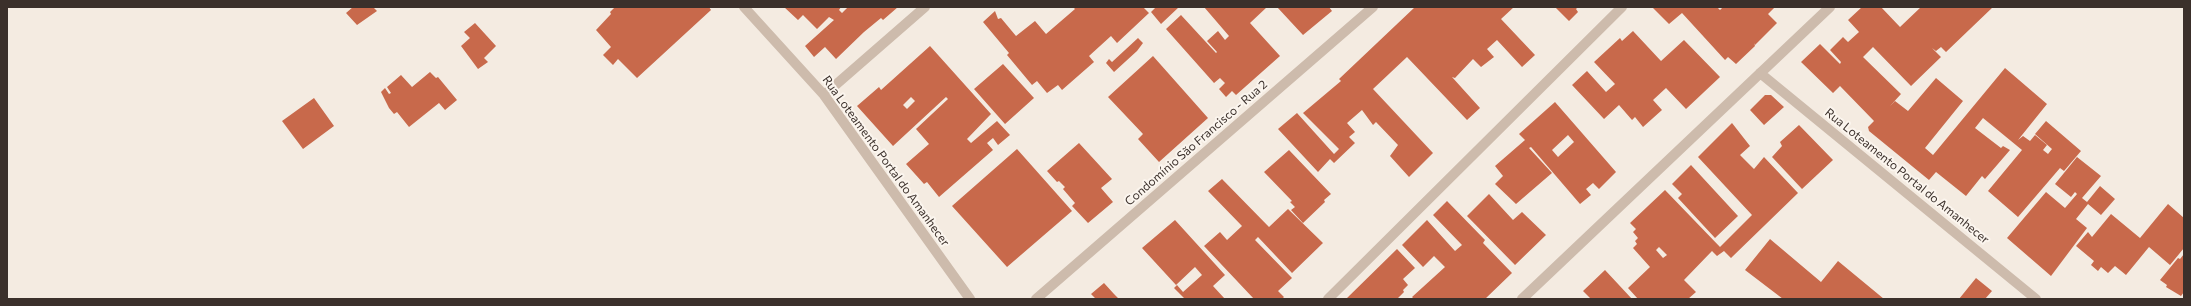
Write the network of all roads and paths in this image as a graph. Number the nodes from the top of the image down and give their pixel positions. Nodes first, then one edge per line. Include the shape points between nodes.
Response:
1 (744, 7) edge
2 (925, 7) edge
3 (1373, 7) edge
4 (1622, 7) edge
5 (1830, 7) edge
6 (1760, 73) junction
7 (824, 95) junction
8 (970, 299) edge
9 (1036, 299) edge
10 (1328, 299) edge
11 (1522, 299) edge
12 (2036, 299) edge

1 - 7 street, Rua Loteamento Portal do Amanhecer
2 - 7 street
3 - 9 street, Condomínio São Francisco - Rua 2
4 - 10 street
5 - 6 street
6 - 11 street
6 - 12 street, Rua Loteamento Portal do Amanhecer
7 - 8 street, Rua Loteamento Portal do Amanhecer

